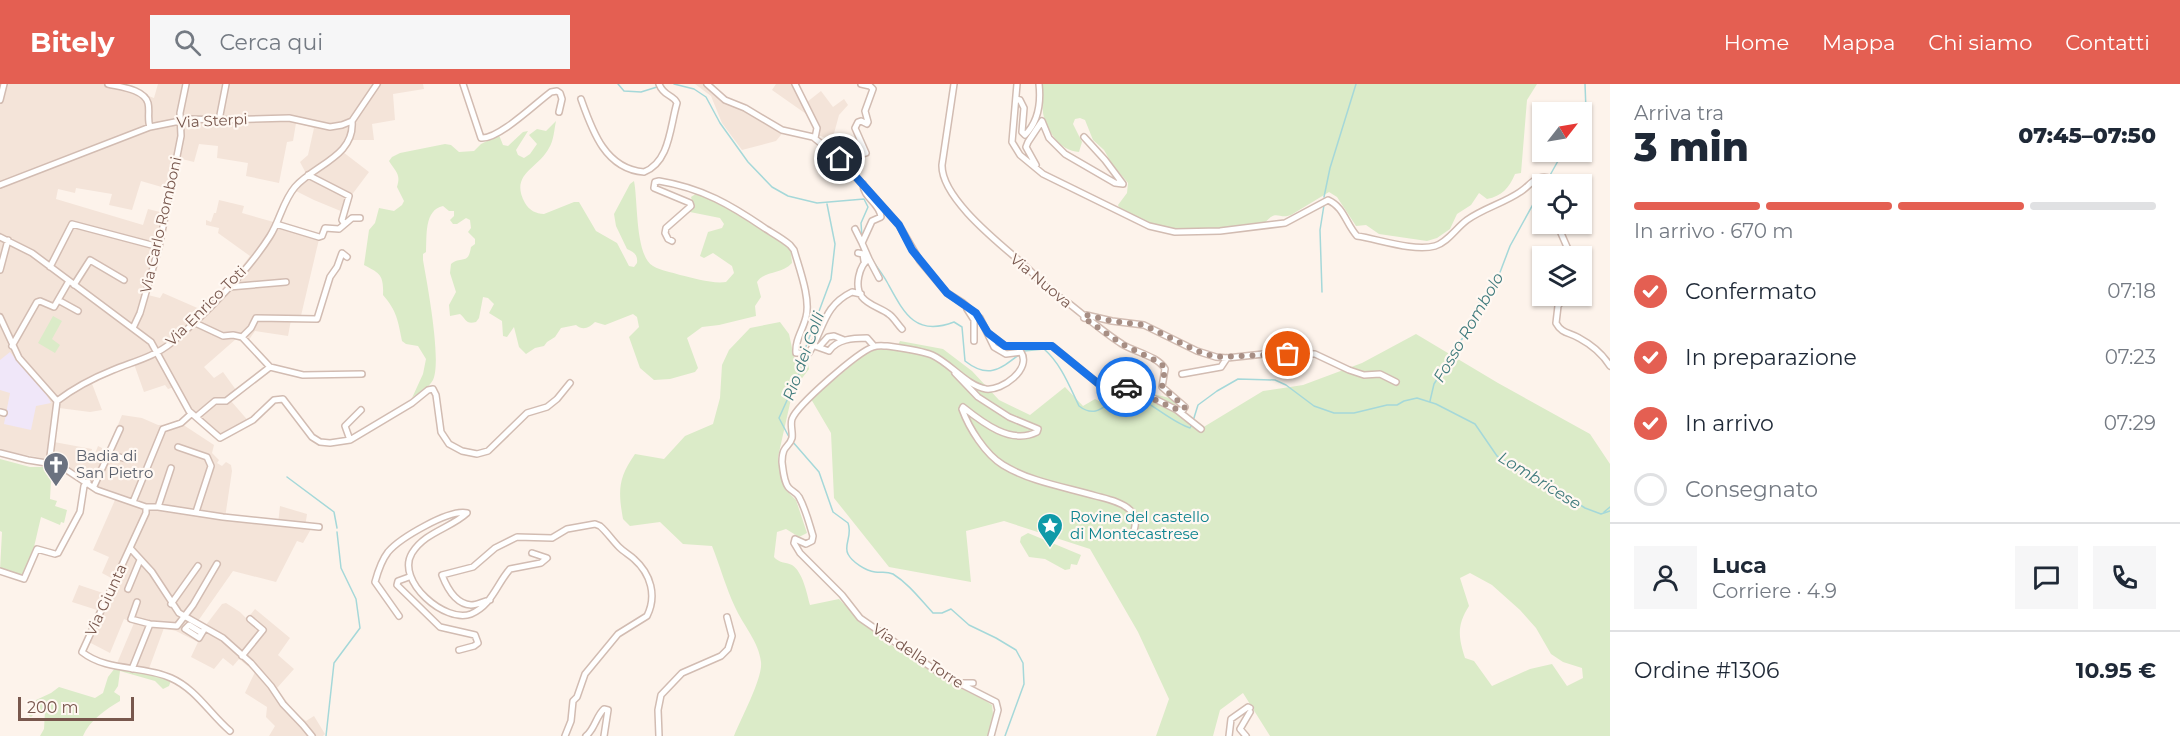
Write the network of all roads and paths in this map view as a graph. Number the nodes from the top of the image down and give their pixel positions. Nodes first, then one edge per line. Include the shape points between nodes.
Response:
1 (4, 84) edge
2 (108, 84) edge
3 (186, 84) edge
4 (226, 84) edge
5 (377, 84) edge
6 (463, 84) edge
7 (707, 84) edge
8 (795, 84) edge
9 (861, 84) edge
10 (954, 84) edge
11 (1017, 84) edge
12 (1039, 84) edge
13 (660, 85) edge
14 (581, 99) dead end
15 (1016, 99) junction
16 (0, 100) edge
17 (559, 112) dead end
18 (219, 120) junction
19 (180, 121) junction
20 (352, 121) junction
21 (150, 128) junction
22 (812, 137) junction
23 (1084, 137) dead end
24 (840, 159) junction
25 (1040, 172) junction
26 (308, 175) junction
27 (863, 184) junction
28 (1532, 184) edge
29 (0, 185) edge
30 (360, 218) dead end
31 (344, 223) junction
32 (276, 224) junction
33 (855, 230) dead end
34 (0, 237) edge
35 (8, 240) junction
36 (672, 242) dead end
37 (862, 243) junction
38 (159, 247) junction
39 (858, 253) dead end
40 (347, 257) dead end
41 (866, 261) junction
42 (50, 267) junction
43 (0, 270) edge
44 (879, 278) dead end
45 (69, 280) junction
46 (124, 280) dead end
47 (286, 282) dead end
48 (74, 285) junction
49 (229, 287) junction
50 (861, 294) junction
51 (58, 300) junction
52 (963, 303) junction
53 (1558, 306) edge
54 (78, 311) dead end
55 (0, 317) edge
56 (1084, 318) junction
57 (193, 322) junction
58 (133, 328) junction
59 (902, 329) dead end
60 (988, 333) junction
61 (242, 337) junction
62 (845, 340) junction
63 (974, 341) dead end
64 (12, 346) junction
65 (815, 346) junction
66 (874, 346) junction
67 (158, 352) junction
68 (1227, 357) junction
69 (1610, 366) edge
70 (270, 367) junction
71 (954, 371) junction
72 (362, 374) dead end
73 (1182, 374) dead end
74 (1396, 382) dead end
75 (570, 383) dead end
76 (57, 401) junction
77 (361, 410) dead end
78 (1178, 410) junction
79 (194, 416) junction
80 (120, 429) dead end
81 (1201, 429) dead end
82 (350, 440) junction
83 (178, 447) dead end
84 (0, 453) edge
85 (108, 454) junction
86 (127, 459) dead end
87 (49, 464) junction
88 (171, 468) dead end
89 (88, 482) junction
90 (94, 486) junction
91 (133, 502) junction
92 (146, 507) junction
93 (158, 507) junction
94 (196, 512) junction
95 (319, 527) dead end
96 (1134, 531) dead end
97 (130, 548) junction
98 (532, 553) dead end
99 (140, 560) junction
100 (217, 564) dead end
101 (198, 566) dead end
102 (0, 571) edge
103 (410, 577) junction
104 (128, 589) dead end
105 (490, 600) junction
106 (137, 602) dead end
107 (171, 604) junction
108 (399, 616) dead end
109 (185, 617) junction
110 (727, 617) dead end
111 (250, 619) dead end
112 (150, 624) junction
113 (459, 650) dead end
114 (242, 656) junction
115 (132, 669) junction
116 (960, 683) junction
117 (973, 683) dead end
118 (230, 731) dead end
119 (312, 736) edge
120 (565, 736) edge
121 (586, 736) edge
122 (604, 736) edge
123 (659, 736) edge
124 (991, 736) edge
125 (1229, 736) edge
126 (1246, 736) edge

1 - 16 street
2 - 21 street via 146,98
3 - 19 street, Via Carlo Romboni
4 - 18 street
5 - 20 street
6 - 17 street via 481,138 499,131 551,92 560,93
7 - 22 street via 725,100 782,130
8 - 22 street via 807,108
9 - 24 street via 873,89 865,111 867,124 860,121 855,128 866,153 838,139 835,147
10 - 56 street, Via Nuova via 942,165 945,181 993,239
11 - 15 street
12 - 15 street via 1040,107 1025,135 1024,108
13 - 14 street via 677,103 666,148 644,172 625,168 599,143
15 - 25 street via 1012,142 1020,155
18 - 19 street, Via Sterpi
18 - 20 street, Via Sterpi via 289,118 330,127
19 - 21 street, Via Sterpi
19 - 38 street, Via Carlo Romboni via 181,136
20 - 26 street, Via Enrico Toti via 347,144
21 - 29 street, Via Sterpi
22 - 24 street
23 - 25 street via 1123,184 1065,153 1049,138 1042,121 1026,147
24 - 27 street
25 - 28 street via 1137,221 1174,232 1285,223 1328,200 1344,213 1357,236 1424,248 1445,241 1465,221
26 - 31 street via 349,196
26 - 32 street, Via Enrico Toti via 288,197
27 - 37 street via 881,217 872,220
27 - 52 street via 899,225 912,250 947,293
30 - 31 street
31 - 32 street via 339,230 325,228 320,237
32 - 49 street, Via Enrico Toti via 271,236
33 - 37 street
34 - 35 street
35 - 42 street
35 - 43 street
36 - 65 street via 666,228 691,206 654,188 654,182 716,197 790,245 807,301 796,353 808,353
37 - 41 street
38 - 42 street via 72,224
38 - 58 street, Via Carlo Romboni
39 - 41 street
40 - 61 street via 342,253 316,319 256,318
41 - 44 street
41 - 50 street via 860,270
42 - 45 street
45 - 48 street
45 - 51 street
46 - 48 street via 90,260
47 - 49 street
48 - 58 street
49 - 57 street, Via Enrico Toti
50 - 59 street
50 - 65 street via 852,292 834,304
51 - 54 street
51 - 64 street via 54,307 37,302
52 - 60 street via 980,318
52 - 63 street via 974,320
53 - 69 street via 1556,323 1560,331 1601,352
55 - 64 street
56 - 68 street via 1086,315 1144,325 1197,351
56 - 78 street, Via Nuova via 1122,344 1161,363 1165,369 1162,387 1185,407
57 - 61 street via 222,336
57 - 67 street, Via Enrico Toti
58 - 67 street
60 - 71 street via 997,350 1022,355 1020,371 998,387 987,389
60 - 78 street via 1005,346 1052,346 1100,385 1130,387
61 - 70 street
62 - 65 street via 828,337
62 - 65 street via 829,351
62 - 66 street via 867,338
64 - 76 street
66 - 71 street via 932,355
66 - 116 street, Via della Torre via 806,400 792,420 792,437 783,449 785,481 800,498 813,536 806,544 795,539 794,543 860,618
67 - 76 street, Via Enrico Toti via 91,379
67 - 79 street
68 - 73 street via 1221,367
68 - 74 street via 1315,354 1349,370 1364,375 1380,374
70 - 72 street via 303,375
70 - 79 street via 226,401 215,401
71 - 96 street via 970,391 987,403 1038,429 1030,436 1011,435 963,407 971,427 992,456 1019,473 1132,510 1136,518
75 - 82 street via 548,407 527,413 488,450 477,454 449,444 441,432 433,389
76 - 87 street
77 - 82 street via 345,426
78 - 81 street
79 - 82 street via 222,438 253,420 274,400 283,399 320,442
79 - 91 street via 163,429
80 - 85 street
83 - 94 street via 210,461
84 - 87 street
85 - 86 street
85 - 90 street
87 - 89 street via 64,467
88 - 93 street
89 - 90 street
89 - 102 street via 80,512 58,553 37,549 24,579
90 - 91 street
91 - 92 street
92 - 93 street
92 - 97 street, Via Giunta
93 - 94 street
94 - 95 street
97 - 99 street
97 - 115 street, Via Giunta via 82,652 100,663
98 - 105 street via 547,558 541,563 510,569
99 - 104 street
99 - 107 street
100 - 109 street
101 - 107 street
103 - 105 street via 431,602 456,615 470,615
103 - 108 street via 408,565 418,545 467,513 453,514 426,526 394,546 384,559 375,582
103 - 113 street via 397,585 440,627 478,639 474,646
105 - 120 street via 471,605 462,602 450,591 442,575 473,567 495,548 517,537 552,537 567,529 595,524 636,560 648,578 652,597 647,616 618,634 585,674 573,701
106 - 112 street via 131,619
107 - 109 street
109 - 112 street via 177,626
109 - 114 street via 223,638
110 - 123 street via 732,636 728,649 682,673 661,695
111 - 114 street via 263,630
112 - 115 street
114 - 119 street
115 - 118 street via 169,677 188,687
116 - 117 street
116 - 124 street, Via della Torre via 996,703 998,710
121 - 122 street via 604,709 608,710
125 - 126 street via 1231,719 1248,707 1240,729

